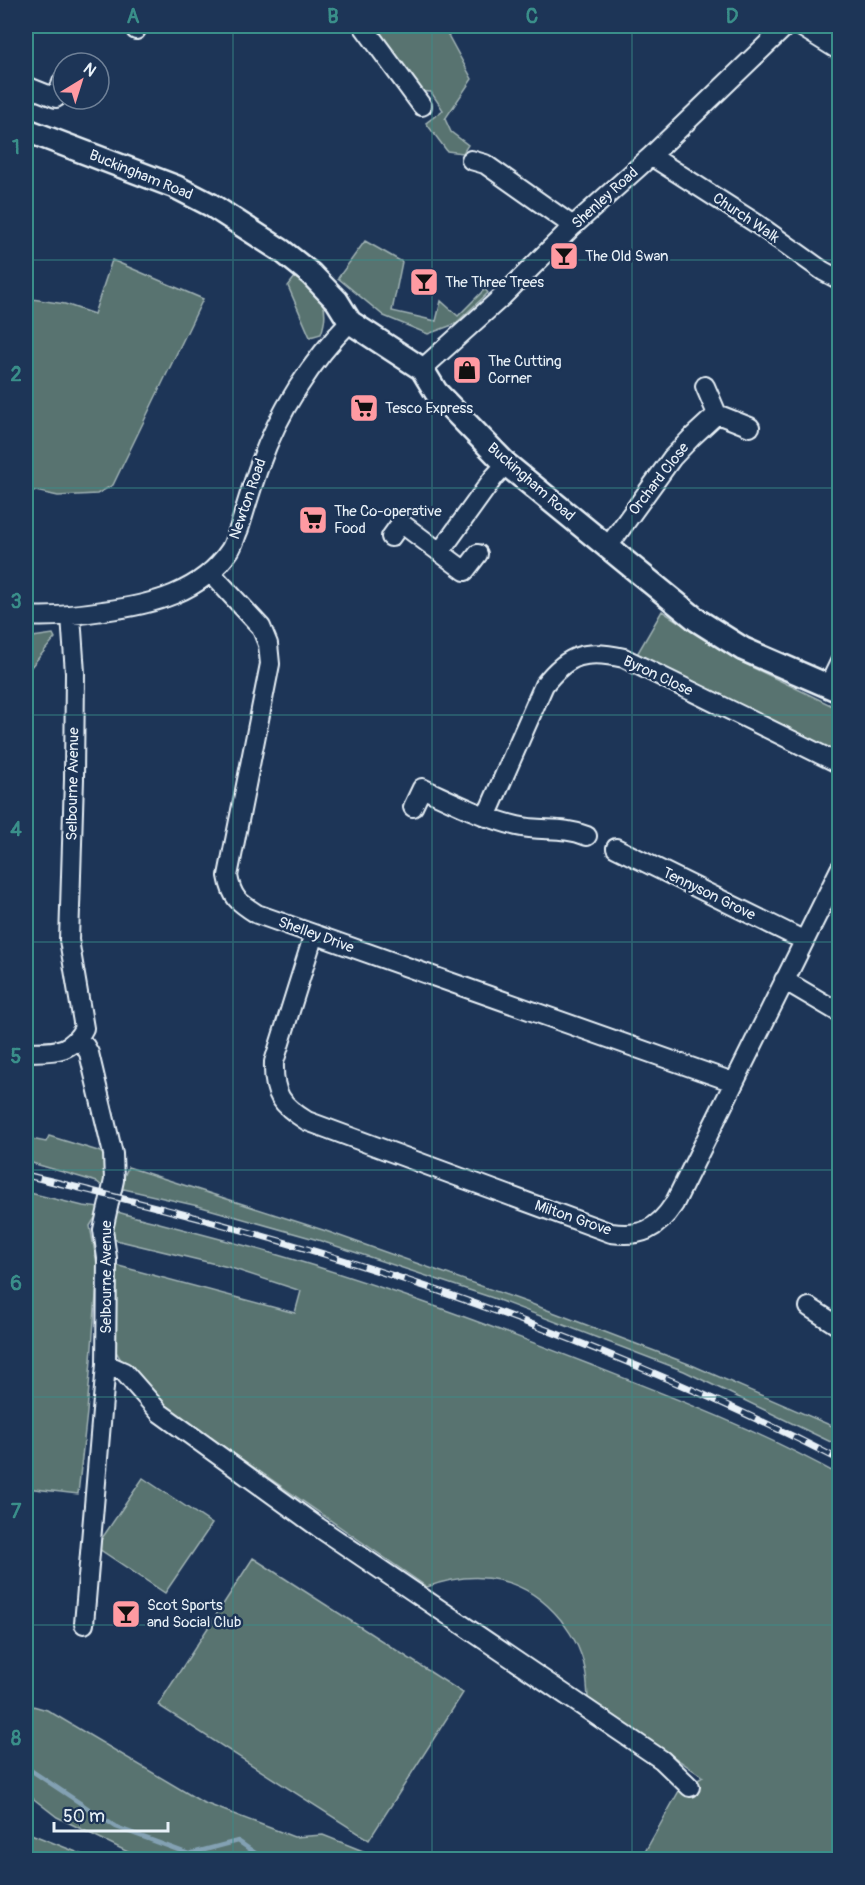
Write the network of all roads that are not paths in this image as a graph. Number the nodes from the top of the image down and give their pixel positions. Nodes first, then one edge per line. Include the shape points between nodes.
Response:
1 (363, 26) edge
2 (786, 26) edge
3 (800, 26) edge
4 (840, 51) edge
5 (26, 86) edge
6 (51, 96) edge
7 (422, 106) dead end
8 (26, 130) edge
9 (651, 156) junction
10 (471, 160) dead end
11 (573, 226) junction
12 (840, 280) edge
13 (350, 322) junction
14 (423, 369) junction
15 (705, 386) dead end
16 (717, 414) junction
17 (750, 427) dead end
18 (506, 464) junction
19 (391, 537) dead end
20 (607, 548) junction
21 (440, 552) junction
22 (478, 554) dead end
23 (210, 572) junction
24 (26, 616) edge
25 (71, 616) junction
26 (840, 662) edge
27 (834, 689) edge
28 (840, 764) edge
29 (413, 807) dead end
30 (486, 817) junction
31 (587, 836) dead end
32 (616, 848) dead end
33 (840, 869) edge
34 (314, 934) junction
35 (803, 940) junction
36 (784, 980) junction
37 (840, 1013) edge
38 (78, 1040) junction
39 (26, 1052) edge
40 (733, 1082) junction
41 (809, 1307) dead end
42 (840, 1327) edge
43 (106, 1364) junction
44 (84, 1624) dead end
45 (690, 1787) dead end

1 - 7 street
2 - 9 street, Shenley Road
3 - 4 street
5 - 6 street
8 - 13 main road, Buckingham Road via 176,187 211,205 311,274 337,300
9 - 11 street, Shenley Road
9 - 12 street, Church Walk
10 - 11 street via 485,164
11 - 14 street, Shenley Road
13 - 14 main road, Buckingham Road
13 - 23 street, Newton Road via 330,342 272,433 231,549
14 - 18 main road, Buckingham Road via 436,392
15 - 16 street
16 - 17 street
16 - 20 street, Orchard Close via 672,458
18 - 20 main road, Buckingham Road
18 - 21 street
19 - 21 street via 401,524
20 - 27 main road, Buckingham Road via 697,621 743,649
21 - 22 street via 465,571
23 - 25 street, Newton Road via 167,598 141,606
23 - 34 street, Shelley Drive via 261,627 270,664 228,876 231,892 256,914
24 - 25 street, Newton Road
25 - 38 street, Selbourne Avenue via 75,697 69,940 84,1029
26 - 27 street
28 - 30 street, Byron Close via 624,658 587,654 570,659 544,685
29 - 30 street via 422,788
30 - 31 street via 520,827 573,831
32 - 35 street, Tennyson Grove
33 - 35 street, Milton Grove
34 - 40 street, Shelley Drive
34 - 40 street, Milton Grove via 274,1062 273,1079 279,1098 291,1111 308,1121 611,1233 629,1235 650,1229 664,1219
35 - 36 street, Milton Grove
36 - 37 street
36 - 40 street, Milton Grove
38 - 39 street via 66,1048
38 - 43 street, Selbourne Avenue via 89,1053 113,1154 114,1180 104,1230
41 - 42 street
43 - 44 street, Selbourne Avenue
43 - 45 street via 123,1372 169,1420 318,1527 662,1760

